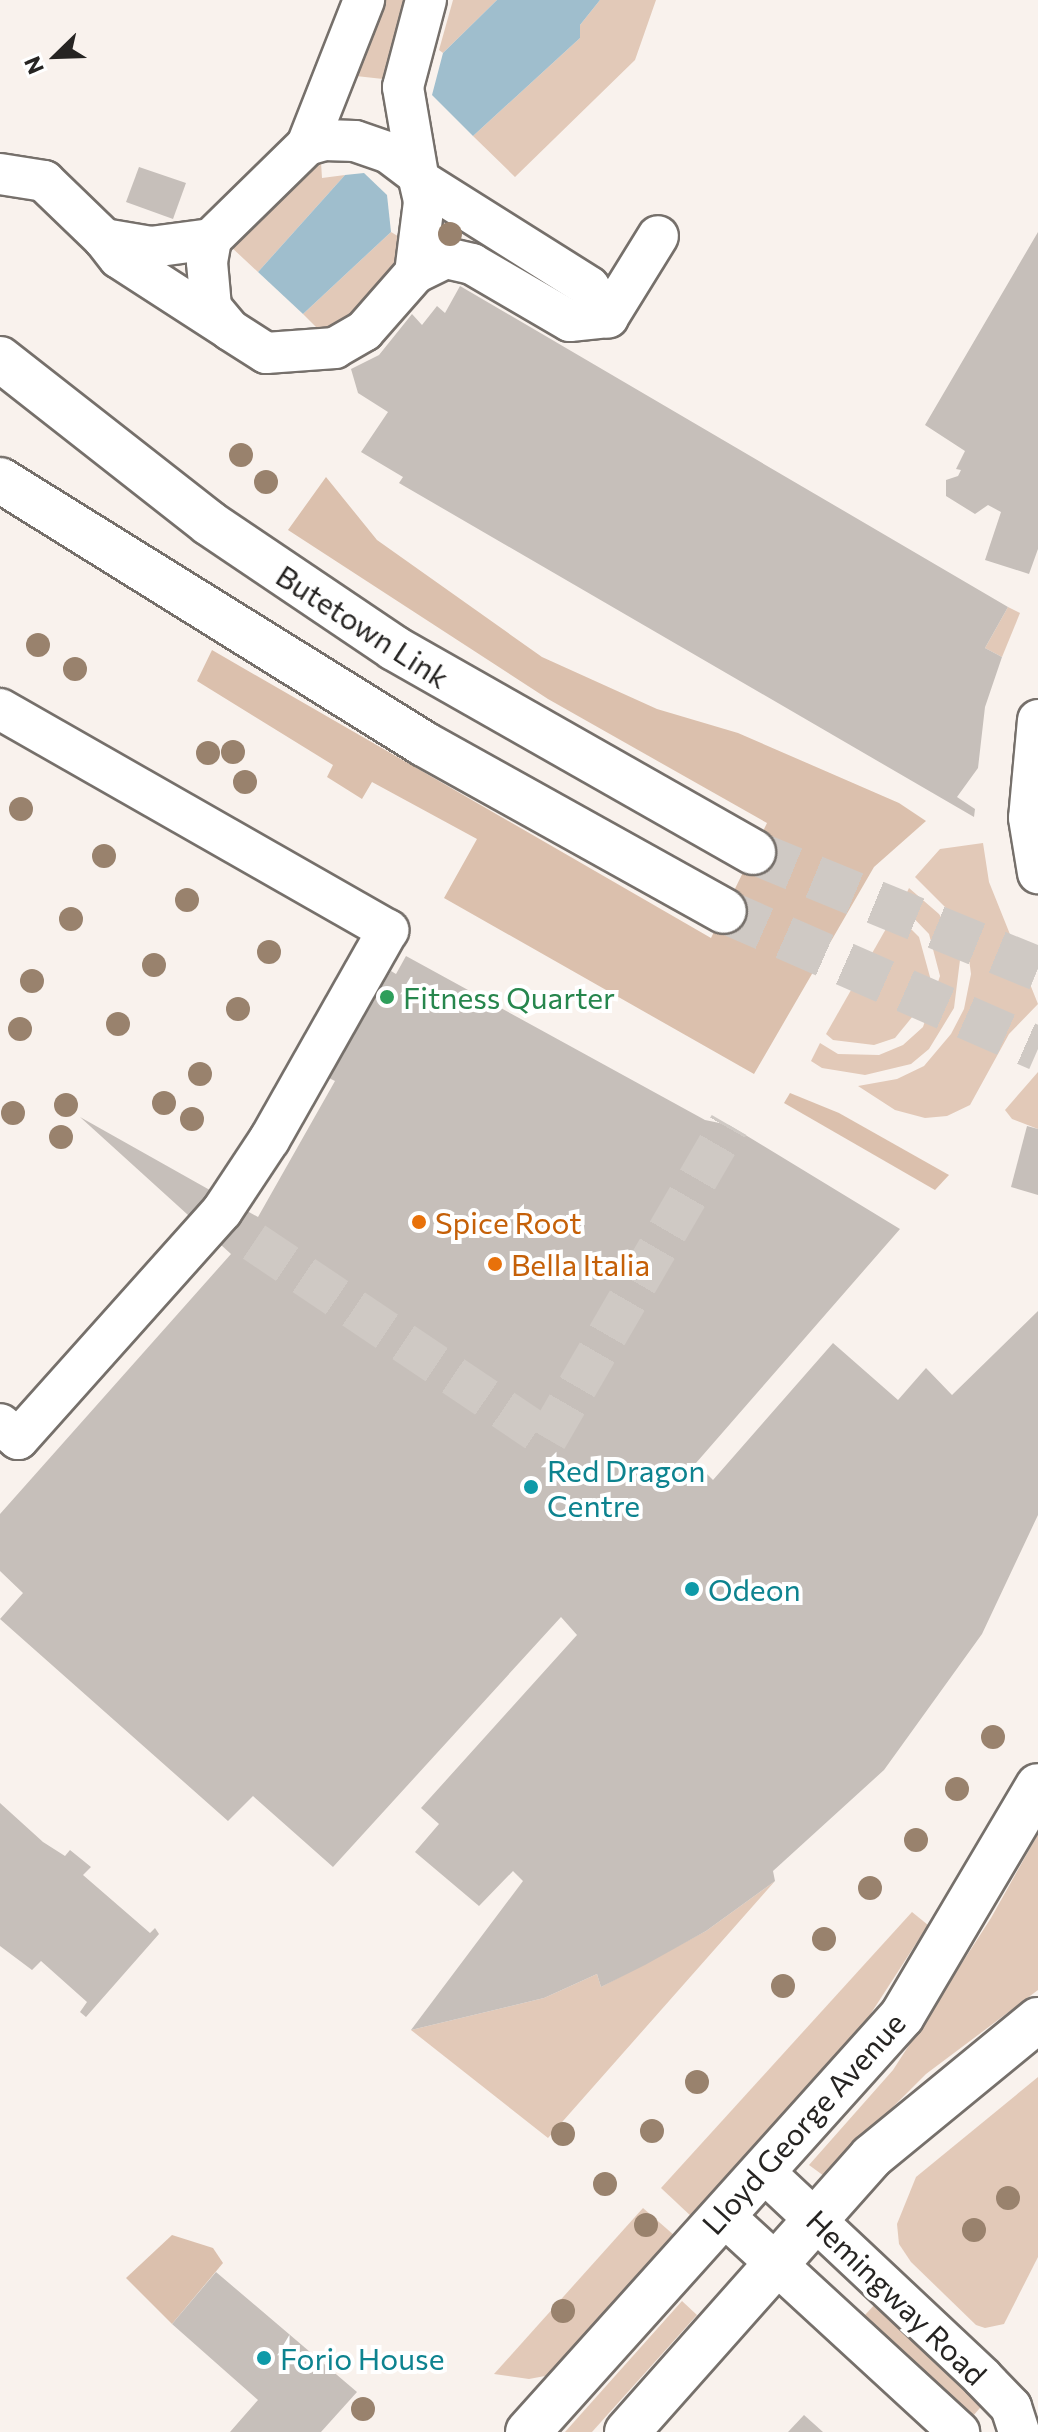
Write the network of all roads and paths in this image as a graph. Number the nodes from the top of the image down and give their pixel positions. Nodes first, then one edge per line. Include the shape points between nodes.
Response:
1 (364, 0) edge
2 (426, 0) edge
3 (307, 145) junction
4 (0, 174) edge
5 (419, 178) junction
6 (658, 236) dead end
7 (104, 239) junction
8 (211, 239) junction
9 (415, 273) junction
10 (608, 317) junction
11 (230, 330) junction
12 (0, 359) edge
13 (0, 480) edge
14 (0, 709) edge
15 (1038, 720) edge
16 (753, 852) tunnel mouth
17 (1038, 873) edge
18 (724, 911) tunnel mouth
19 (0, 1424) edge
20 (1038, 1786) edge
21 (1038, 2020) edge
22 (763, 2171) junction
23 (723, 2215) junction
24 (817, 2220) junction
25 (777, 2266) junction
26 (953, 2429) edge
27 (528, 2432) edge
28 (627, 2432) edge
29 (1019, 2432) edge

1 - 3 street
2 - 5 street via 403,87
3 - 5 street via 355,141 389,153
3 - 8 street
4 - 7 street via 44,181
5 - 9 street via 424,202
5 - 10 street via 589,287
6 - 10 street
7 - 8 street via 151,247
7 - 11 street via 119,258
8 - 11 street via 211,307
9 - 10 street via 446,258 472,264 570,321
9 - 11 street via 364,331 335,348 266,353
12 - 16 main road, Butetown Link via 209,523 394,648
13 - 18 main road via 437,751
14 - 19 street via 388,930 238,1190 18,1439
15 - 17 street via 1029,818
20 - 22 main road, Lloyd George Avenue via 902,2016
21 - 24 main road via 905,2125
22 - 23 main road, Lloyd George Avenue
22 - 24 street, Hemingway Road
23 - 25 street, Hemingway Road
23 - 27 main road, Lloyd George Avenue
24 - 25 main road
24 - 29 street, Hemingway Road via 1001,2397
25 - 26 street, Hemingway Road
25 - 28 main road

